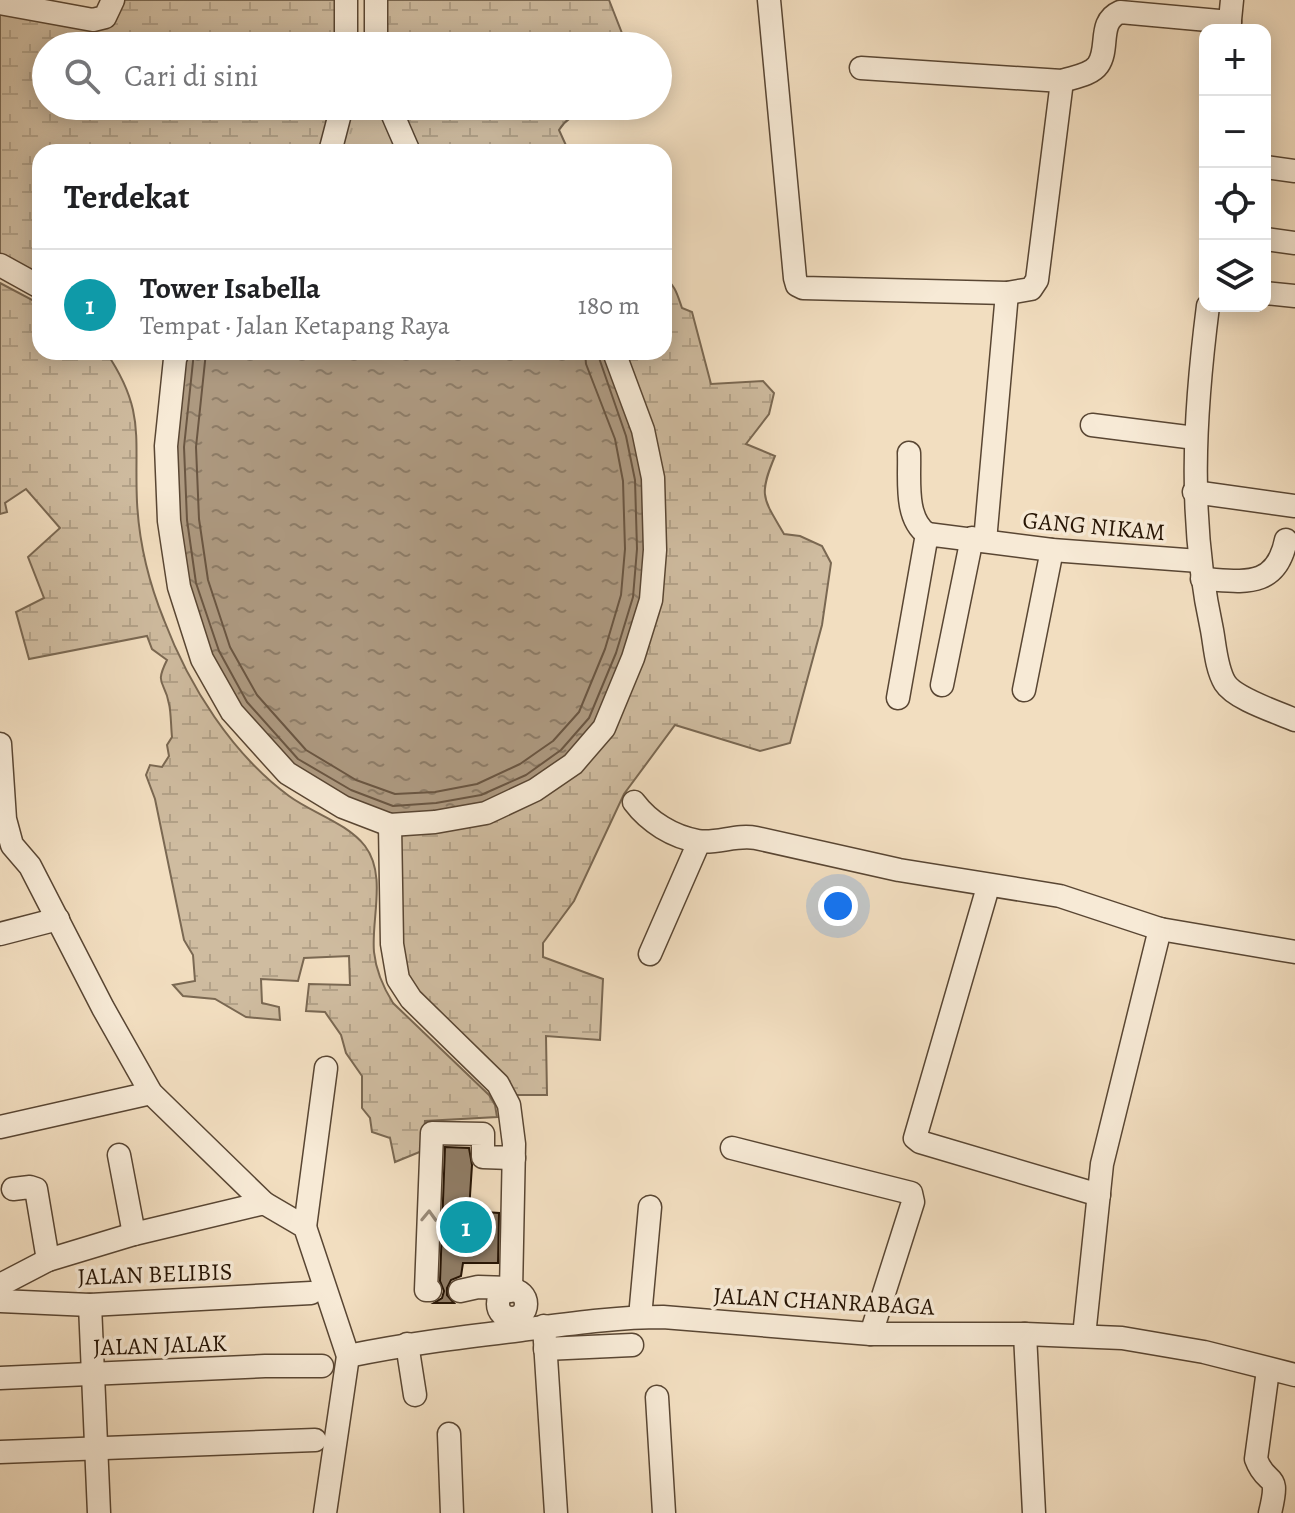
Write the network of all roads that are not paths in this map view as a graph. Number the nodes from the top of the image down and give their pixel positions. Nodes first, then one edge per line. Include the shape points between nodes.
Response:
1 (346, 0) edge
2 (376, 0) edge
3 (769, 0) edge
4 (0, 3) edge
5 (109, 8) edge
6 (1230, 17) edge
7 (346, 32) edge
8 (376, 32) edge
9 (861, 68) dead end
10 (1062, 81) junction
11 (338, 120) edge
12 (395, 120) edge
13 (332, 144) edge
14 (406, 144) edge
15 (1271, 168) edge
16 (1295, 171) edge
17 (1271, 240) edge
18 (1295, 243) edge
19 (0, 265) edge
20 (32, 283) edge
21 (1007, 293) junction
22 (1271, 294) edge
23 (1295, 296) edge
24 (1207, 312) edge
25 (171, 360) edge
26 (617, 360) edge
27 (1092, 425) dead end
28 (1195, 438) junction
29 (909, 453) dead end
30 (1194, 492) junction
31 (1295, 506) edge
32 (927, 534) junction
33 (978, 539) junction
34 (1286, 540) dead end
35 (1052, 550) junction
36 (1200, 570) junction
37 (942, 685) dead end
38 (1024, 690) dead end
39 (898, 698) dead end
40 (1295, 720) edge
41 (0, 744) edge
42 (634, 802) dead end
43 (390, 825) junction
44 (699, 842) junction
45 (6, 847) edge
46 (988, 887) junction
47 (58, 919) junction
48 (1160, 929) junction
49 (0, 934) edge
50 (1295, 952) edge
51 (650, 954) dead end
52 (326, 1068) dead end
53 (151, 1093) junction
54 (0, 1127) edge
55 (732, 1148) dead end
56 (119, 1155) dead end
57 (514, 1158) junction
58 (13, 1189) dead end
59 (1099, 1195) junction
60 (264, 1203) junction
61 (650, 1207) dead end
62 (305, 1227) junction
63 (134, 1234) junction
64 (48, 1260) junction
65 (0, 1285) edge
66 (430, 1290) dead end
67 (460, 1291) dead end
68 (311, 1293) dead end
69 (507, 1296) junction
70 (0, 1301) edge
71 (90, 1305) junction
72 (640, 1317) junction
73 (871, 1334) junction
74 (1025, 1334) junction
75 (1084, 1336) junction
76 (463, 1337) junction
77 (544, 1338) junction
78 (407, 1344) junction
79 (632, 1345) dead end
80 (348, 1356) junction
81 (322, 1366) dead end
82 (1268, 1370) junction
83 (94, 1373) junction
84 (1295, 1375) edge
85 (0, 1378) edge
86 (415, 1395) dead end
87 (657, 1397) dead end
88 (449, 1434) dead end
89 (315, 1440) dead end
90 (98, 1448) junction
91 (0, 1452) edge
92 (99, 1513) edge
93 (325, 1513) edge
94 (452, 1513) edge
95 (556, 1513) edge
96 (664, 1513) edge
97 (1034, 1513) edge
98 (1270, 1513) edge

1 - 7 street
2 - 8 street
3 - 21 street via 797,285
4 - 5 street via 93,20
6 - 10 street via 1120,12 1107,22 1100,63
9 - 10 street
10 - 21 street via 1037,280 1027,291
11 - 13 street
12 - 14 street
15 - 16 street
17 - 18 street
19 - 20 street
21 - 33 street
22 - 23 street
24 - 28 street
25 - 43 street via 169,521 179,587 202,659 232,712 287,773 343,807
26 - 43 street via 643,430 653,478 655,550 651,600 604,728 573,764 535,790 486,813
27 - 28 street
28 - 30 street
29 - 32 street via 912,512
30 - 31 street
30 - 36 street
32 - 33 street, GANG NIKAM
32 - 39 street
33 - 35 street, GANG NIKAM
33 - 37 street
34 - 36 street, GANG NIKAM via 1279,564 1260,579
35 - 36 street, GANG NIKAM
35 - 38 street
36 - 40 street via 1225,684
41 - 45 street
42 - 44 street via 650,821
43 - 57 street via 392,944 398,979 418,1007 498,1084 512,1124
44 - 46 street via 749,837
44 - 51 street
45 - 47 street via 30,866
46 - 48 street via 1060,896
46 - 59 street via 915,1138
47 - 49 street
47 - 53 street
48 - 50 street
48 - 59 street via 1102,1164
52 - 62 street
53 - 54 street
53 - 60 street
55 - 73 street via 911,1193 913,1202
56 - 63 street
66 -> 57 street via 432,1133 483,1134 483,1157
57 - 69 street
58 - 64 street via 36,1189
59 - 75 street
60 - 62 street
60 - 63 street
61 - 72 street
62 - 80 street
63 - 64 street
64 - 65 street
67 - 69 street via 478,1287
68 - 71 street, JALAN BELIBIS
69 - 76 street via 482,1326
69 - 77 street via 523,1296
70 - 71 street, JALAN BELIBIS
71 - 83 street
72 - 73 street, JALAN CHANRABAGA
72 - 77 street, JALAN CHANRABAGA
73 - 74 street, JALAN CHANRABAGA
74 - 75 street, JALAN CHANRABAGA
74 - 97 street
75 - 82 street, JALAN CHANRABAGA via 1204,1352
76 - 77 street, JALAN CHANRABAGA
76 - 78 street, JALAN CHANRABAGA
77 - 79 street
77 - 95 street
78 - 80 street, JALAN CHANRABAGA
78 - 86 street
80 - 93 street
81 - 83 street, JALAN JALAK
82 - 84 street, JALAN CHANRABAGA
82 - 98 street via 1256,1459 1274,1483
83 - 85 street, JALAN JALAK
83 - 90 street
87 - 96 street
88 - 94 street
89 - 90 street
90 - 91 street
90 - 92 street

